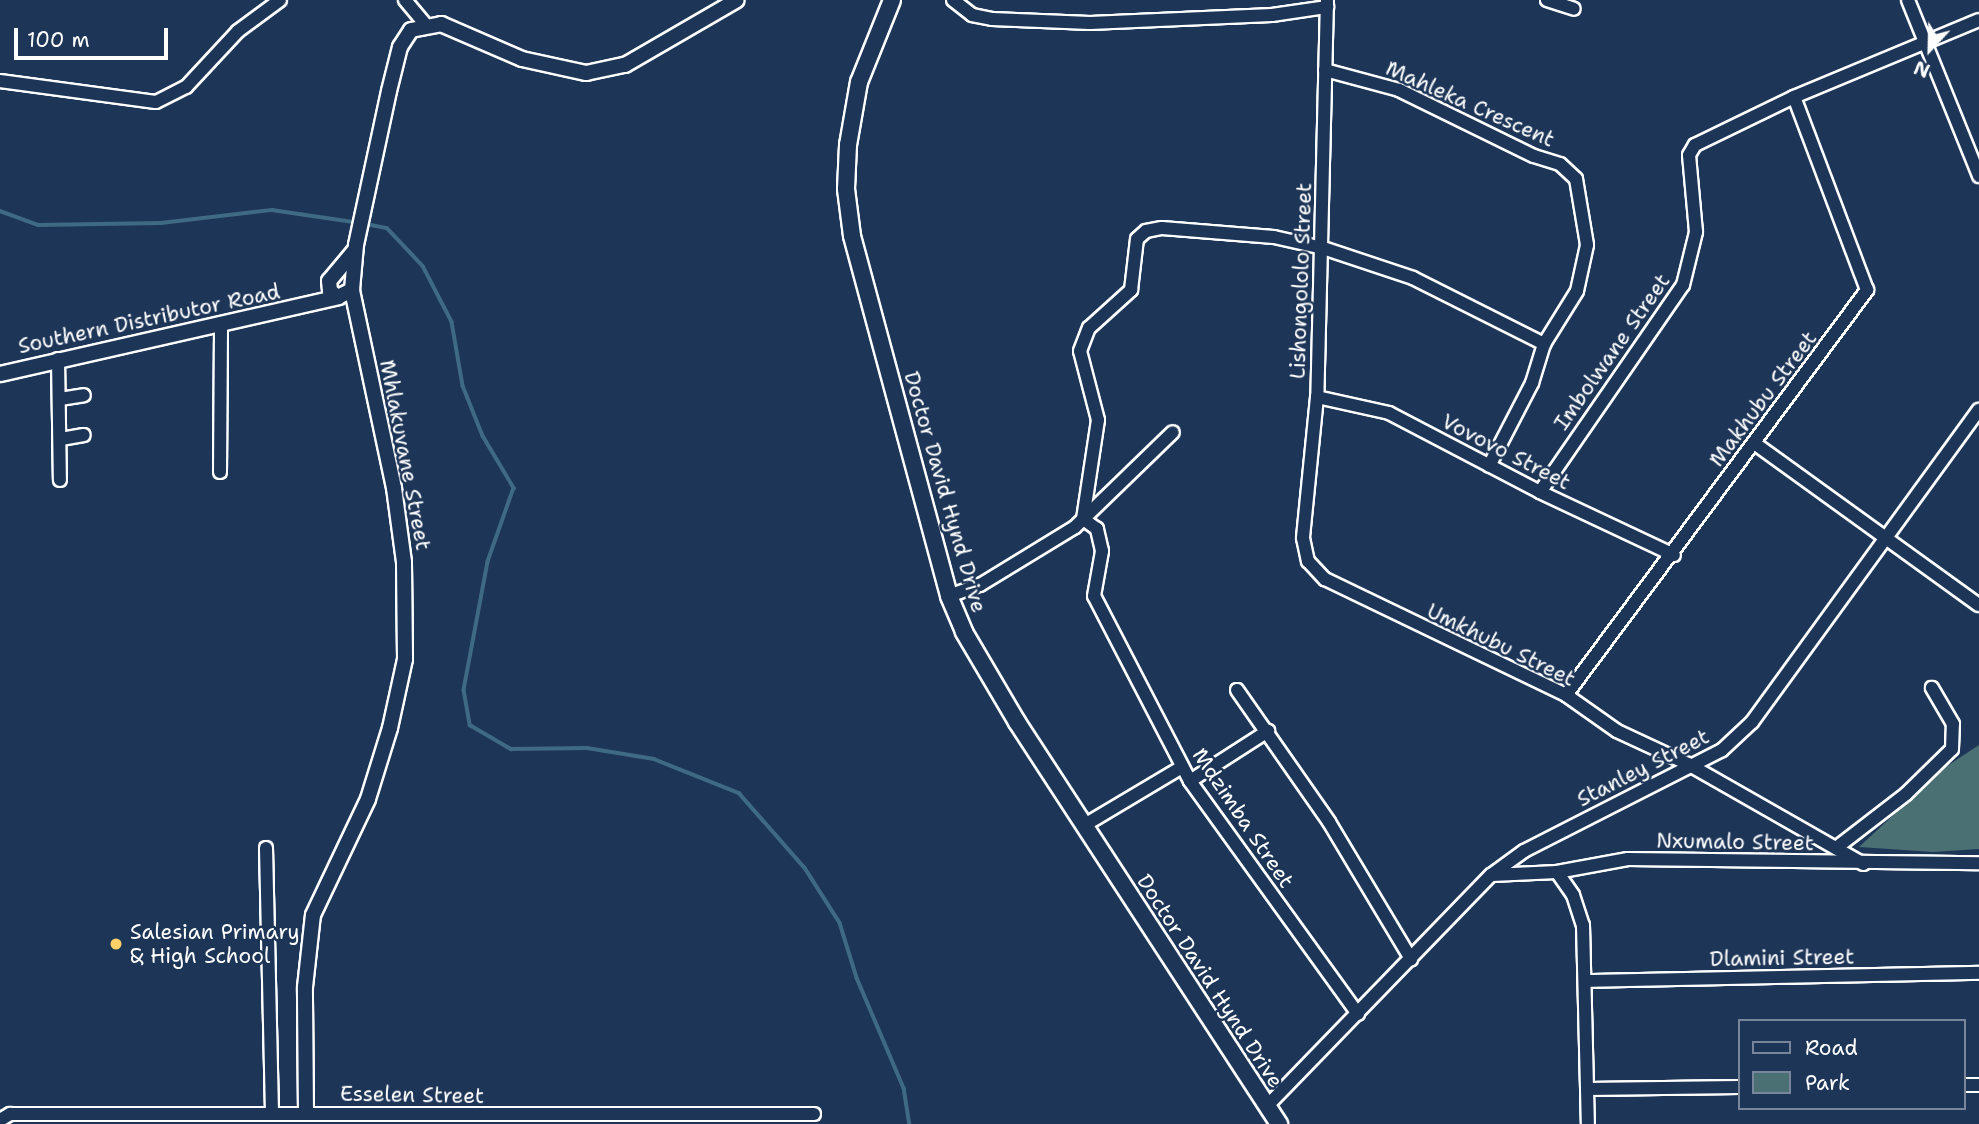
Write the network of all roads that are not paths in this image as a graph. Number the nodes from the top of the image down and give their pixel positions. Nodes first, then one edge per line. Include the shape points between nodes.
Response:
1 (280, 0) edge
2 (405, 0) edge
3 (737, 0) edge
4 (891, 0) edge
5 (953, 0) edge
6 (1548, 0) edge
7 (1908, 0) edge
8 (1327, 3) edge
9 (1574, 9) dead end
10 (1979, 20) edge
11 (425, 24) junction
12 (1926, 44) junction
13 (1325, 70) junction
14 (0, 81) edge
15 (1794, 97) junction
16 (1979, 176) edge
17 (355, 247) junction
18 (1323, 248) junction
19 (332, 279) junction
20 (346, 291) junction
21 (308, 306) junction
22 (221, 323) junction
23 (1544, 344) junction
24 (58, 359) junction
25 (0, 374) edge
26 (84, 395) dead end
27 (1317, 397) junction
28 (60, 399) junction
29 (1979, 410) edge
30 (1173, 432) dead end
31 (84, 435) dead end
32 (61, 442) junction
33 (47, 443) dead end
34 (1754, 443) junction
35 (1489, 466) junction
36 (220, 472) dead end
37 (60, 480) dead end
38 (1539, 492) junction
39 (1083, 519) junction
40 (1886, 536) junction
41 (1674, 555) junction
42 (1308, 561) joint
43 (949, 596) junction
44 (1979, 605) edge
45 (1932, 688) dead end
46 (1237, 690) dead end
47 (1566, 695) junction
48 (1268, 731) junction
49 (1688, 764) junction
50 (1182, 766) junction
51 (1190, 781) junction
52 (1083, 826) junction
53 (266, 848) dead end
54 (1836, 848) junction
55 (1979, 863) edge
56 (1863, 864) junction
57 (1557, 872) junction
58 (1492, 875) junction
59 (1411, 959) junction
60 (1979, 973) edge
61 (1586, 981) junction
62 (1357, 1014) junction
63 (1738, 1087) edge
64 (1587, 1089) junction
65 (1267, 1106) junction
66 (272, 1113) junction
67 (814, 1114) dead end
68 (5, 1117) edge
69 (306, 1119) edge
70 (632, 1120) edge
71 (1279, 1124) edge
72 (1588, 1124) edge

1 - 14 street via 238,31 186,87 156,102
2 - 11 street
3 - 11 street via 625,65 586,73 522,59 466,32
4 - 43 main road, Doctor David Hynd Drive via 859,82 846,189 852,236
5 - 8 street via 972,15 992,19 1090,23 1272,15
6 - 9 street
7 - 12 street
8 - 13 street, Lishongololo Street
10 - 12 street, Imbolwane Street
11 - 17 street, Southern Distributor Road via 411,30 400,47
12 - 15 street, Imbolwane Street
12 - 16 street
13 - 18 street, Lishongololo Street
13 - 23 street, Mahleka Crescent via 1399,90 1534,156 1560,164 1576,179 1587,245 1577,291
15 - 34 street, Makhubu Street via 1867,290
15 - 38 street, Imbolwane Street via 1695,145 1689,155 1696,232 1683,285
17 - 19 street, Southern Distributor Road
17 - 20 street, Southern Distributor Road
18 - 23 street via 1413,278
18 - 27 street, Lishongololo Street
18 - 39 street via 1274,237 1185,228 1146,231 1137,239 1131,290 1088,328 1080,351 1098,420
19 - 20 street
19 - 20 street, Mhlakuvane Street
19 - 21 street, Southern Distributor Road
20 - 21 street, Southern Distributor Road
20 - 69 street, Mhlakuvane Street via 358,323 394,488 404,562 405,659 368,799 313,915 305,988
21 - 22 street, Southern Distributor Road
22 - 24 street, Southern Distributor Road
22 - 36 street
23 - 35 street, Mahleka Crescent via 1532,383
24 - 25 street, Southern Distributor Road
24 - 28 street
26 - 28 street
27 - 35 street, Vovovo Street via 1389,413
27 - 42 street, Lishongololo Street via 1303,538
28 - 32 street
29 - 40 street, Stanley Street
30 - 39 street
31 - 32 street
32 - 33 street
32 - 37 street
34 - 40 street
34 - 41 street, Makhubu Street
35 - 38 street, Vovovo Street
38 - 41 street, Vovovo Street
39 - 43 street via 980,585
39 - 50 street, Mdzimba Street via 1097,530 1102,551 1094,596
40 - 44 street
40 - 49 street, Stanley Street via 1752,722 1722,750
41 - 47 street, Makhubu Street
42 - 47 street, Umkhubu Street via 1325,579
43 - 52 main road, Doctor David Hynd Drive via 964,632
45 - 54 street via 1953,724 1952,749 1906,794
46 - 48 street
47 - 49 street, Umkhubu Street via 1617,731
48 - 51 street
48 - 59 street
49 - 54 street, Umkhubu Street
49 - 58 street, Stanley Street via 1524,851
50 - 51 street, Mdzimba Street
50 - 52 street
51 - 62 street, Mdzimba Street
52 - 65 main road, Doctor David Hynd Drive
53 - 66 street
54 - 56 street, Umkhubu Street
55 - 56 street, Nxumalo Street
56 - 57 street, Nxumalo Street via 1628,859
57 - 58 street, Nxumalo Street
57 - 61 street via 1573,895 1583,925
58 - 59 street, Stanley Street
59 - 62 street, Stanley Street
60 - 61 street, Dlamini Street
61 - 64 street
62 - 65 street, Stanley Street
63 - 64 street
64 - 72 street
65 - 71 main road, Doctor David Hynd Drive
66 - 68 street, Esselen Street
66 - 69 street, Esselen Street
67 - 70 street, Esselen Street
69 - 70 street, Esselen Street

